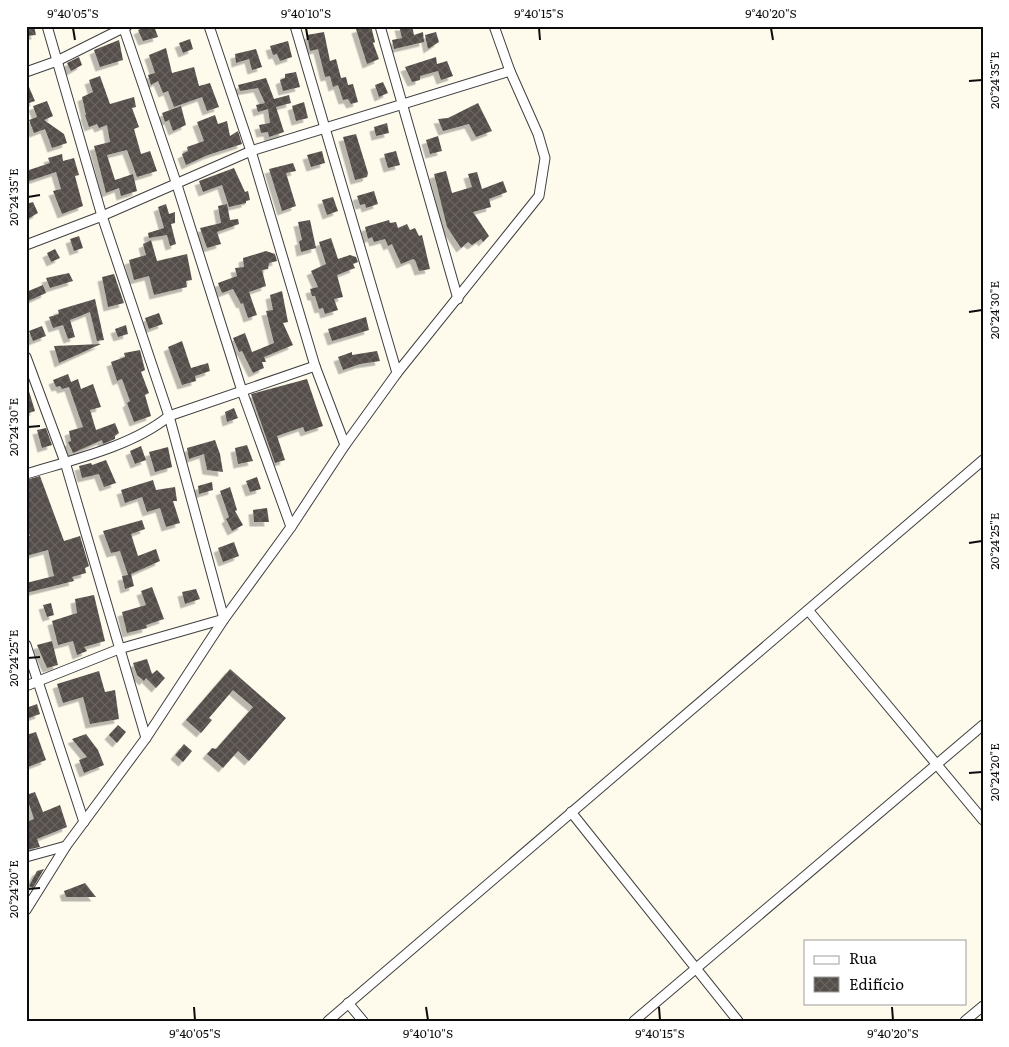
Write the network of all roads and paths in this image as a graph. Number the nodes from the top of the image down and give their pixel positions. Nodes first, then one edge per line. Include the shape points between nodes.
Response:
1 (47, 26) edge
2 (209, 26) edge
3 (295, 26) edge
4 (380, 26) edge
5 (494, 26) edge
6 (125, 27) edge
7 (57, 61) junction
8 (510, 71) junction
9 (26, 72) edge
10 (402, 104) junction
11 (325, 130) junction
12 (251, 151) junction
13 (177, 184) junction
14 (102, 216) junction
15 (26, 245) edge
16 (458, 299) junction
17 (26, 357) edge
18 (315, 366) junction
19 (397, 373) junction
20 (242, 391) junction
21 (169, 416) junction
22 (345, 445) junction
23 (983, 460) edge
24 (65, 462) junction
25 (26, 474) edge
26 (291, 527) junction
27 (808, 610) junction
28 (224, 620) junction
29 (26, 645) edge
30 (119, 649) junction
31 (39, 683) junction
32 (26, 686) edge
33 (983, 725) edge
34 (146, 738) junction
35 (936, 765) junction
36 (571, 812) junction
37 (983, 820) edge
38 (84, 822) junction
39 (66, 846) junction
40 (26, 857) edge
41 (26, 910) edge
42 (695, 969) junction
43 (348, 1003) junction
44 (983, 1006) edge
45 (328, 1021) edge
46 (363, 1021) edge
47 (634, 1021) edge
48 (738, 1021) edge
49 (965, 1021) edge

1 - 7 street
2 - 12 street
3 - 11 street
4 - 10 street
5 - 8 street
6 - 7 street
6 - 13 street
7 - 9 street
7 - 14 street
8 - 10 street
8 - 16 street via 545,158 539,196
10 - 11 street
10 - 16 street
11 - 12 street
11 - 19 street
12 - 13 street
12 - 18 street
13 - 14 street
13 - 20 street
14 - 15 street
14 - 21 street
16 - 19 street
17 - 24 street
18 - 20 street
18 - 22 street
19 - 22 street
20 - 21 street
20 - 26 street
21 - 24 street via 153,429
21 - 28 street
22 - 26 street
23 - 27 street
24 - 25 street
24 - 30 street
26 - 28 street
27 - 35 street
27 - 36 street
28 - 30 street
28 - 34 street
29 - 31 street
30 - 31 street
30 - 34 street
31 - 32 street
31 - 38 street
33 - 35 street
34 - 38 street
35 - 37 street
35 - 42 street
36 - 42 street
36 - 43 street
38 - 39 street
39 - 40 street
39 - 41 street
42 - 47 street
42 - 48 street
43 - 45 street
43 - 46 street
44 - 49 street

